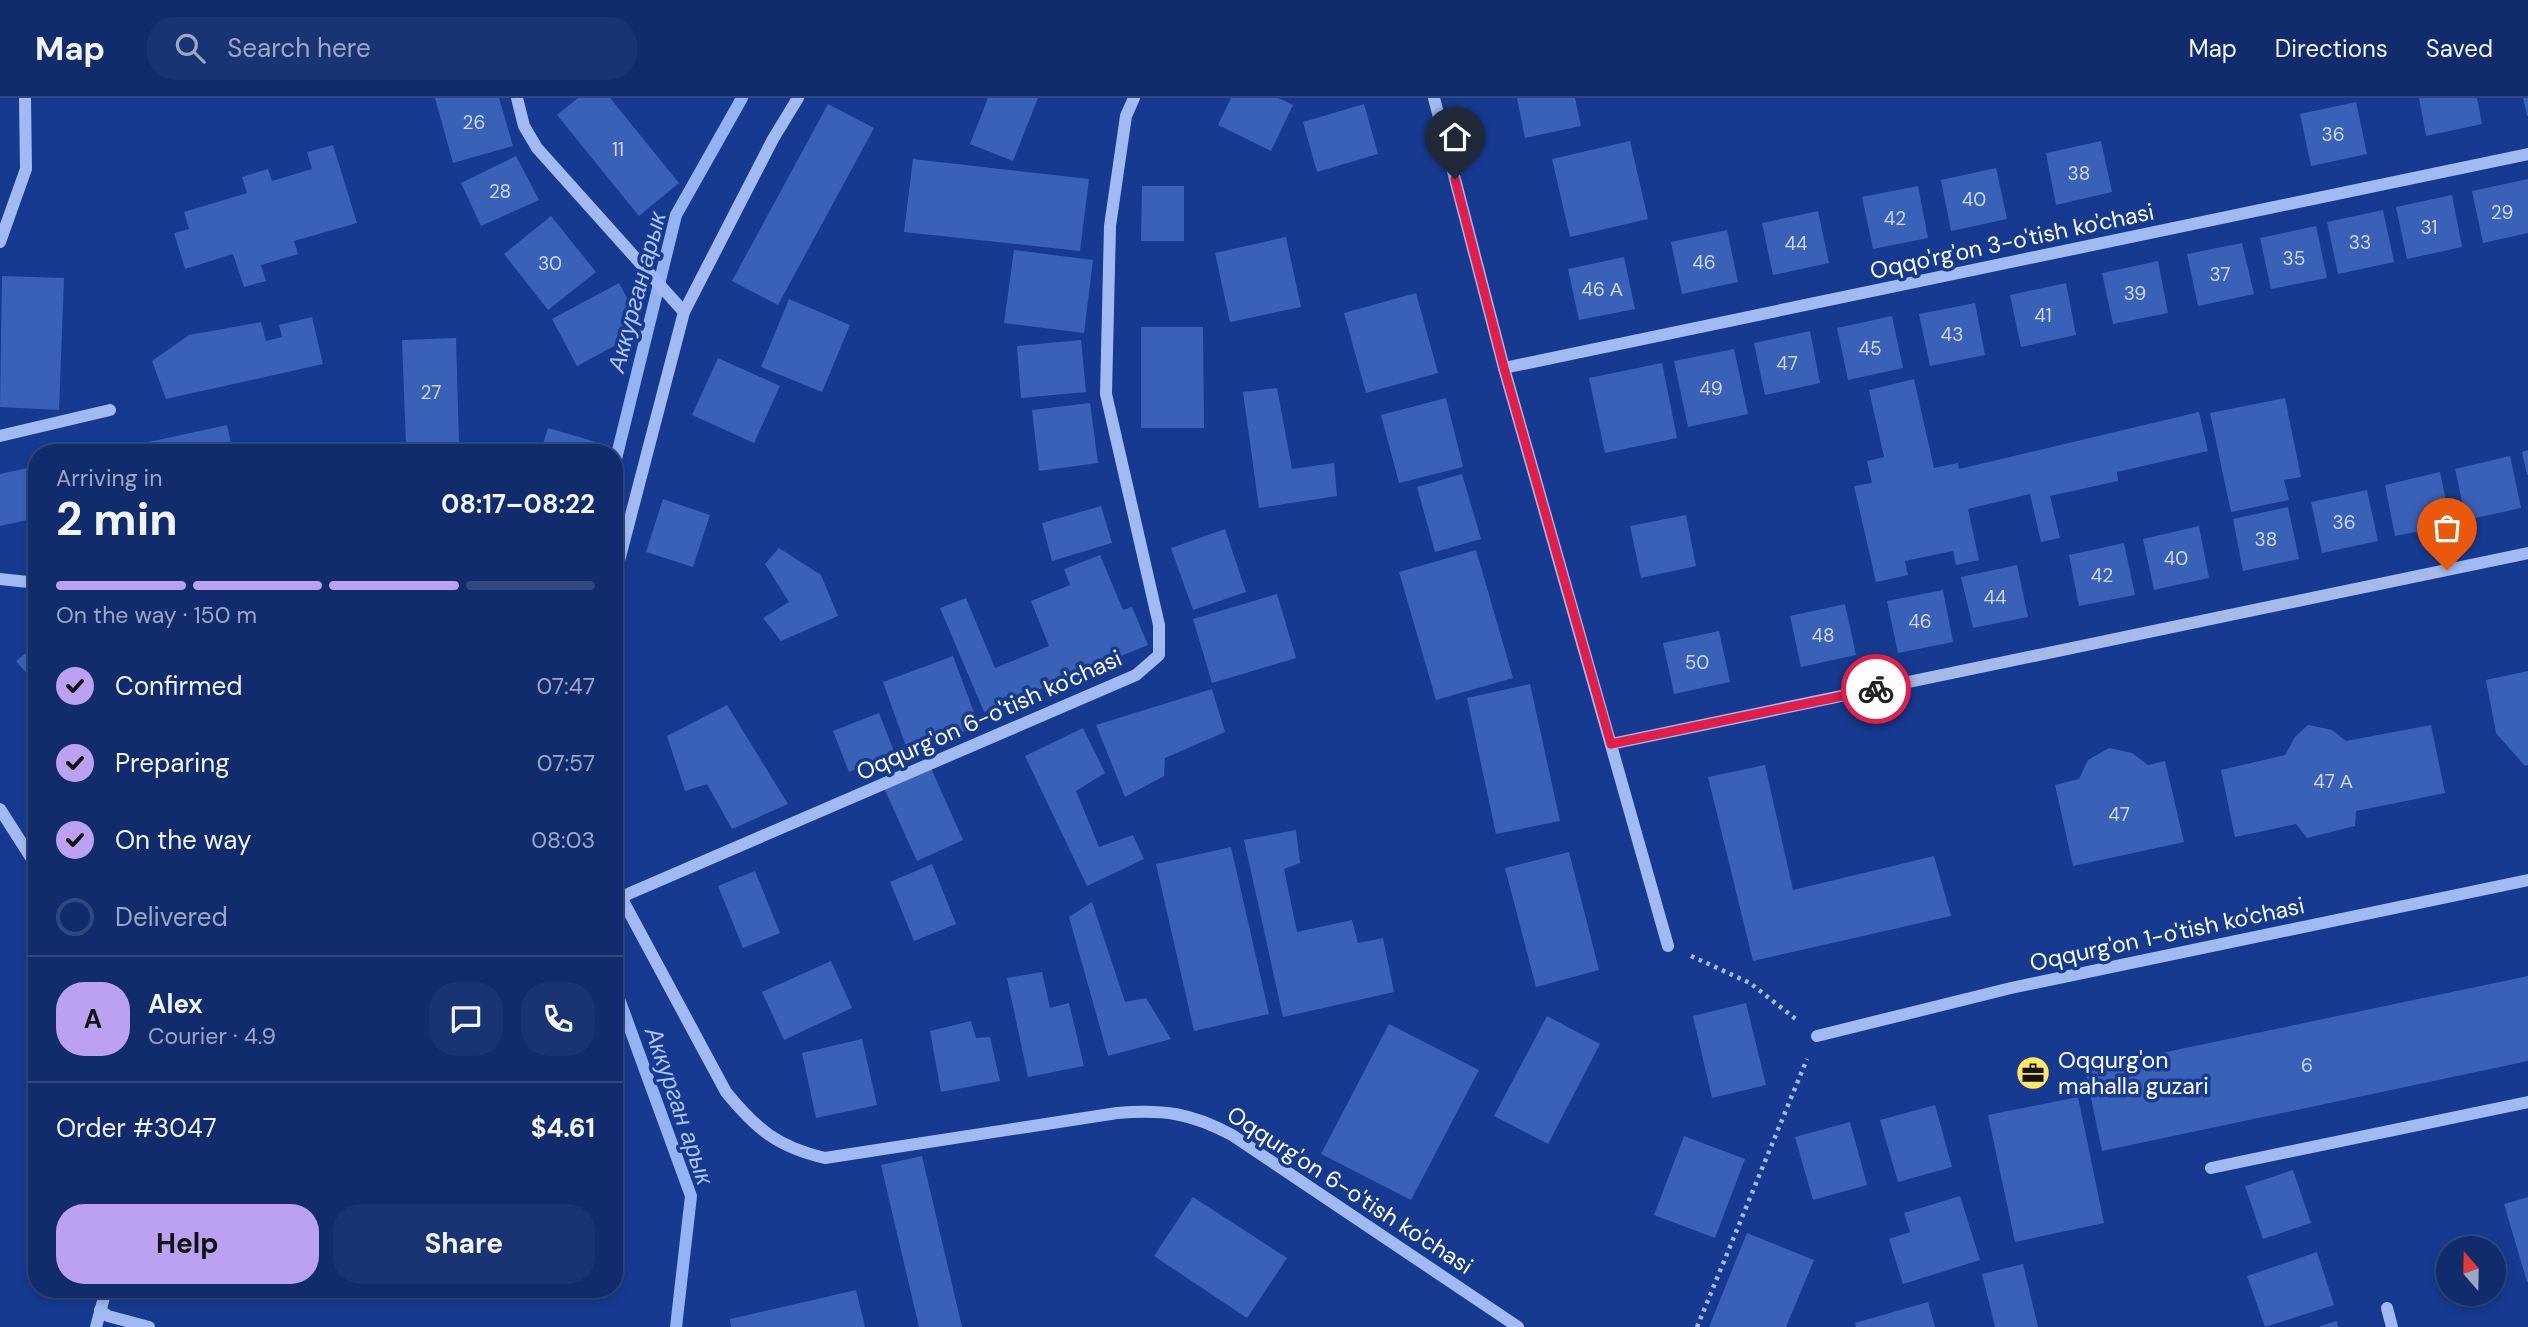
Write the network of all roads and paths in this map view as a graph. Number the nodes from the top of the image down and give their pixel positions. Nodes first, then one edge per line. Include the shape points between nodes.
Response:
1 (25, 98) edge
2 (517, 98) edge
3 (798, 98) edge
4 (1134, 98) edge
5 (1434, 98) edge
6 (2528, 154) edge
7 (0, 242) edge
8 (684, 312) junction
9 (1504, 368) junction
10 (110, 410) dead end
11 (0, 436) edge
12 (623, 546) edge
13 (2528, 553) edge
14 (0, 579) edge
15 (28, 582) edge
16 (1611, 744) junction
17 (0, 809) edge
18 (28, 853) edge
19 (2528, 880) edge
20 (623, 896) edge
21 (623, 901) edge
22 (1668, 946) joint
23 (1817, 1036) junction
24 (2528, 1102) edge
25 (2211, 1168) dead end
26 (104, 1298) edge
27 (2387, 1308) dead end
28 (100, 1310) junction
29 (96, 1327) edge
30 (149, 1327) edge
31 (1518, 1327) edge
32 (1697, 1327) edge
33 (2392, 1327) edge

1 - 7 street via 26,169
2 - 8 street via 524,126 537,148
3 - 8 street
4 - 20 street, Oqqurg'on 6-o'tish ko'chasi via 1126,116 1110,226 1106,394 1159,625 1159,655 1136,675
5 - 9 street
6 - 9 street, Oqqo'rg'on 3-o'tish ko'chasi
8 - 12 street
9 - 16 street
10 - 11 street
13 - 16 street
14 - 15 street
16 - 22 street
17 - 18 street
19 - 23 street, Oqqurg'on 1-o'tish ko'chasi via 2011,988
21 - 31 street, Oqqurg'on 6-o'tish ko'chasi via 726,1092 746,1117 796,1152 825,1158 1117,1113 1177,1112 1232,1135
22 - 23 path via 1750,984
23 - 32 path
24 - 25 street
26 - 28 street
27 - 33 street
28 - 29 street
28 - 30 street

